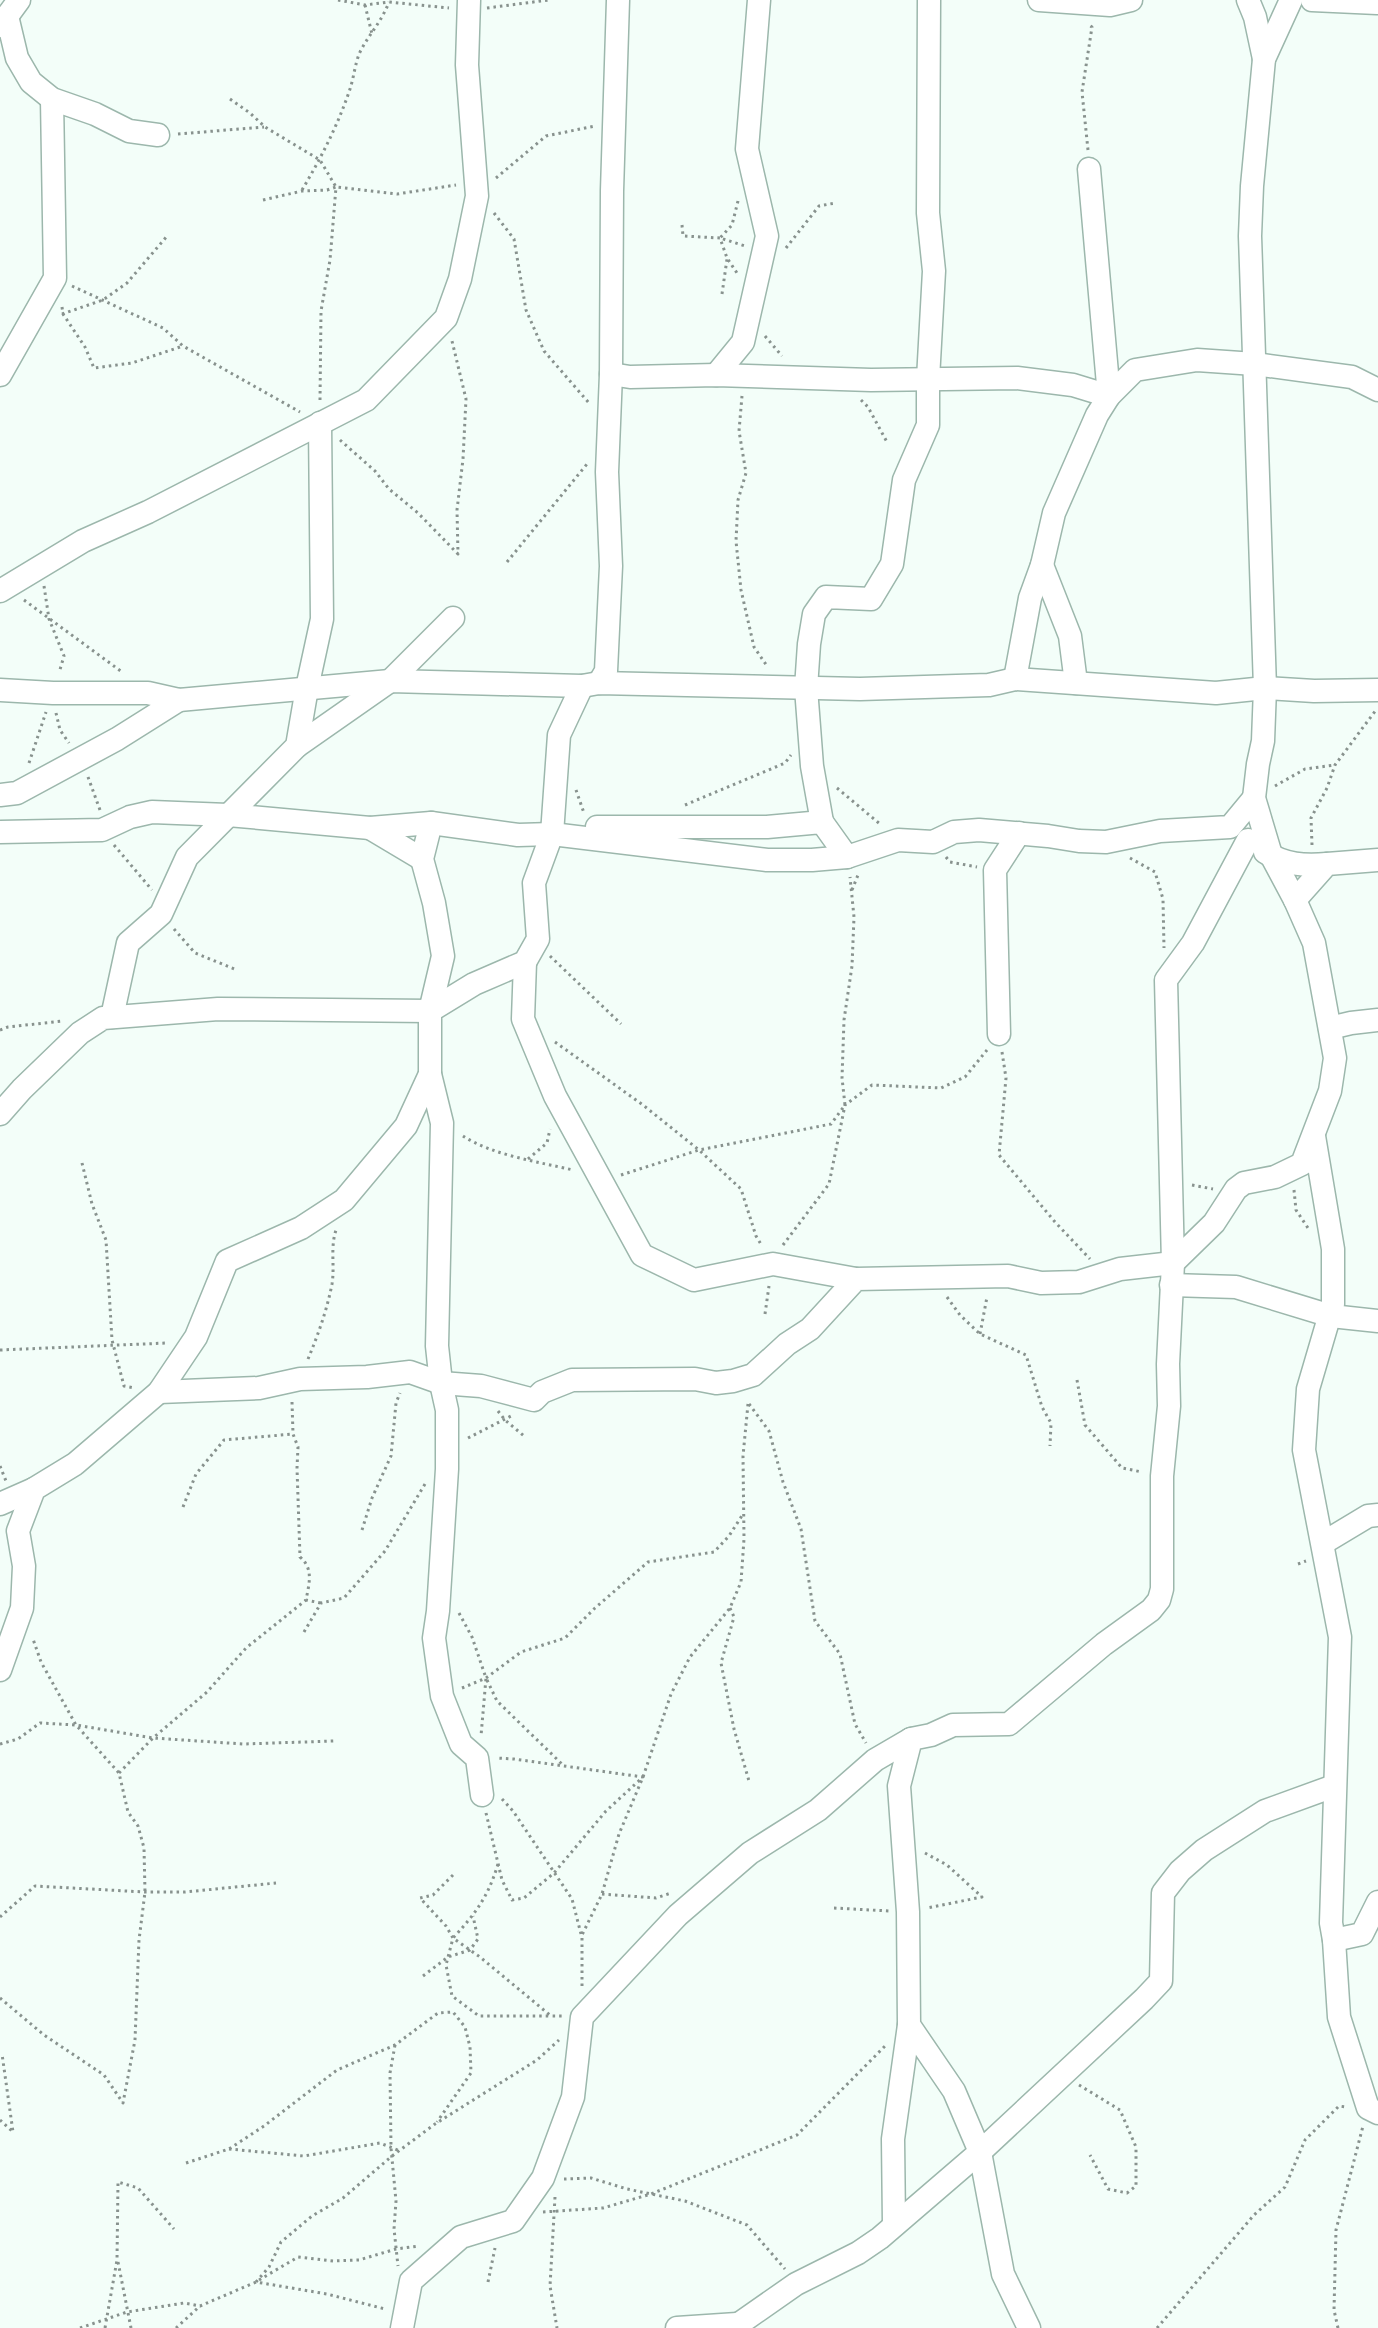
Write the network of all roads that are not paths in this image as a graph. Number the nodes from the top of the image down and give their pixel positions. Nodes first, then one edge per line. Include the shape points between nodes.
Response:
1 (618, 0) edge
2 (759, 0) edge
3 (929, 0) edge
4 (1038, 0) edge
5 (1131, 0) edge
6 (1248, 0) edge
7 (1291, 0) edge
8 (1312, 0) edge
9 (1377, 3) edge
10 (469, 5) edge
11 (9, 14) edge
12 (1264, 59) junction
13 (52, 99) junction
14 (158, 135) road end
15 (1089, 169) road end
16 (6, 356) edge
17 (1256, 364) junction
18 (611, 374) junction
19 (0, 375) edge
20 (716, 375) junction
21 (928, 379) junction
22 (1378, 390) edge
23 (1109, 396) junction
24 (320, 423) junction
25 (1042, 566) junction
26 (3, 589) edge
27 (453, 618) dead end
28 (1015, 679) junction
29 (390, 681) junction
30 (1076, 683) junction
31 (590, 684) junction
32 (307, 688) junction
33 (806, 688) junction
34 (1265, 688) junction
35 (0, 690) edge
36 (1378, 690) edge
37 (179, 700) junction
38 (298, 746) junction
39 (0, 796) edge
40 (1254, 798) junction
41 (228, 815) junction
42 (822, 822) junction
43 (431, 823) junction
44 (1230, 827) junction
45 (370, 828) junction
46 (0, 832) edge
47 (1019, 833) junction
48 (552, 834) junction
49 (1248, 840) junction
50 (1271, 855) junction
51 (847, 856) junction
52 (422, 860) junction
53 (1378, 860) edge
54 (1321, 864) junction
55 (1295, 900) junction
56 (525, 962) junction
57 (430, 1011) junction
58 (112, 1017) junction
59 (1378, 1020) edge
60 (1330, 1028) junction
61 (999, 1034) road end
62 (430, 1074) junction
63 (0, 1114) edge
64 (1314, 1136) junction
65 (1173, 1263) junction
66 (856, 1278) junction
67 (1171, 1285) junction
68 (1331, 1316) junction
69 (1378, 1321) edge
70 (441, 1383) junction
71 (159, 1392) junction
72 (34, 1489) junction
73 (0, 1504) edge
74 (1378, 1515) edge
75 (1323, 1543) junction
76 (0, 1670) edge
77 (911, 1739) junction
78 (1334, 1786) junction
79 (482, 1794) road end
80 (1378, 1902) edge
81 (1334, 1940) junction
82 (908, 2032) junction
83 (1373, 2110) edge
84 (980, 2152) junction
85 (894, 2225) junction
86 (403, 2321) edge
87 (735, 2326) edge
88 (677, 2328) edge
89 (1030, 2328) edge

1 - 18 street
2 - 20 street via 747,149 776,243 749,316 743,342
3 - 21 street via 928,213 934,271
4 - 5 street via 1110,5
6 - 12 street
7 - 12 street
8 - 9 street
10 - 24 street via 467,65 477,196 460,279 446,318 366,400
11 - 13 street via 17,58 31,82
12 - 17 street via 1250,236
13 - 14 street via 95,114 128,131
13 - 16 street via 55,278 27,329
15 - 23 street
16 - 19 street
17 - 22 street via 1352,377
17 - 23 street via 1197,360 1135,370
17 - 34 street
18 - 20 street via 630,377
18 - 31 street via 607,472 611,566 606,671
20 - 21 street
21 - 23 street via 1017,378 1073,385
21 - 33 street via 928,425 904,480 892,564 871,599 826,597 814,614 808,644
23 - 25 street via 1075,461 1054,513
24 - 26 street via 148,512 83,541
24 - 32 street via 322,619
25 - 28 street via 1030,598
25 - 30 street via 1070,636
27 - 29 street
28 - 30 street
28 - 33 street via 990,685
29 - 31 street
29 - 32 street
29 - 38 street
30 - 34 street via 1216,693
31 - 33 street
31 - 48 street via 559,735
32 - 37 street
32 - 38 street
33 - 42 street via 812,766
34 - 36 street
34 - 40 street via 1263,741
35 - 37 street via 148,693
37 - 39 street via 117,739 17,793
38 - 41 street
40 - 44 street
40 - 50 street
41 - 45 street
41 - 46 street via 152,812 130,817 102,830
41 - 58 street via 188,857 161,914 128,943
42 - 48 street via 767,828 589,827
42 - 51 street
43 - 45 street
43 - 48 street via 518,835
43 - 52 street
44 - 47 street via 1160,830 1106,842
44 - 49 street
45 - 52 street
47 - 51 street via 954,832 933,842 898,840
47 - 61 street via 995,870
48 - 51 street via 767,860
48 - 56 street via 534,882 538,939
49 - 50 street
49 - 65 street via 1193,943 1166,980
50 - 54 street via 1304,866
50 - 55 street
52 - 57 street via 443,956
53 - 54 street
54 - 55 street
55 - 60 street via 1314,943
56 - 57 street via 474,984
56 - 66 street via 523,1019 555,1096 642,1255 694,1280 773,1264
57 - 58 street via 218,1009
57 - 62 street
58 - 63 street via 103,1018 80,1034
59 - 60 street
60 - 64 street via 1335,1058 1330,1091
62 - 70 street via 442,1123 437,1346
62 - 71 street via 406,1126 344,1200 301,1228 227,1261 196,1337
64 - 65 street via 1302,1164 1275,1177 1244,1183 1236,1189 1214,1223
64 - 68 street via 1333,1249
65 - 66 street via 1120,1270 1079,1282 1041,1283 1008,1276
65 - 67 street
66 - 70 street via 810,1329 787,1344 753,1375 733,1381 572,1380 542,1392 534,1400 480,1386
67 - 68 street via 1236,1287
67 - 77 street via 1169,1406 1162,1476 1162,1589 1159,1600 1151,1610 1104,1644 1009,1724 953,1725 931,1735
68 - 69 street
68 - 75 street via 1308,1389 1304,1450
70 - 71 street via 410,1372 367,1377 300,1378 259,1388
70 - 79 street via 446,1410 447,1452 440,1592 434,1638 442,1696 461,1744 478,1762
71 - 72 street via 76,1464
72 - 73 street
72 - 76 street via 18,1531 24,1566 22,1608
74 - 75 street via 1368,1516
75 - 78 street via 1340,1637
77 - 82 street via 899,1786 908,1912
77 - 86 street via 875,1760 818,1810 750,1853 678,1915 582,2017 573,2097 550,2178 513,2221 461,2236 412,2281
78 - 81 street via 1331,1923
78 - 84 street via 1265,1811 1204,1850 1180,1871 1162,1893 1160,1981
80 - 81 street via 1362,1934
81 - 83 street via 1339,2016
82 - 84 street via 954,2091
82 - 85 street via 893,2139
84 - 85 street
84 - 89 street via 1003,2274
85 - 87 street via 858,2253 796,2284
87 - 88 street

